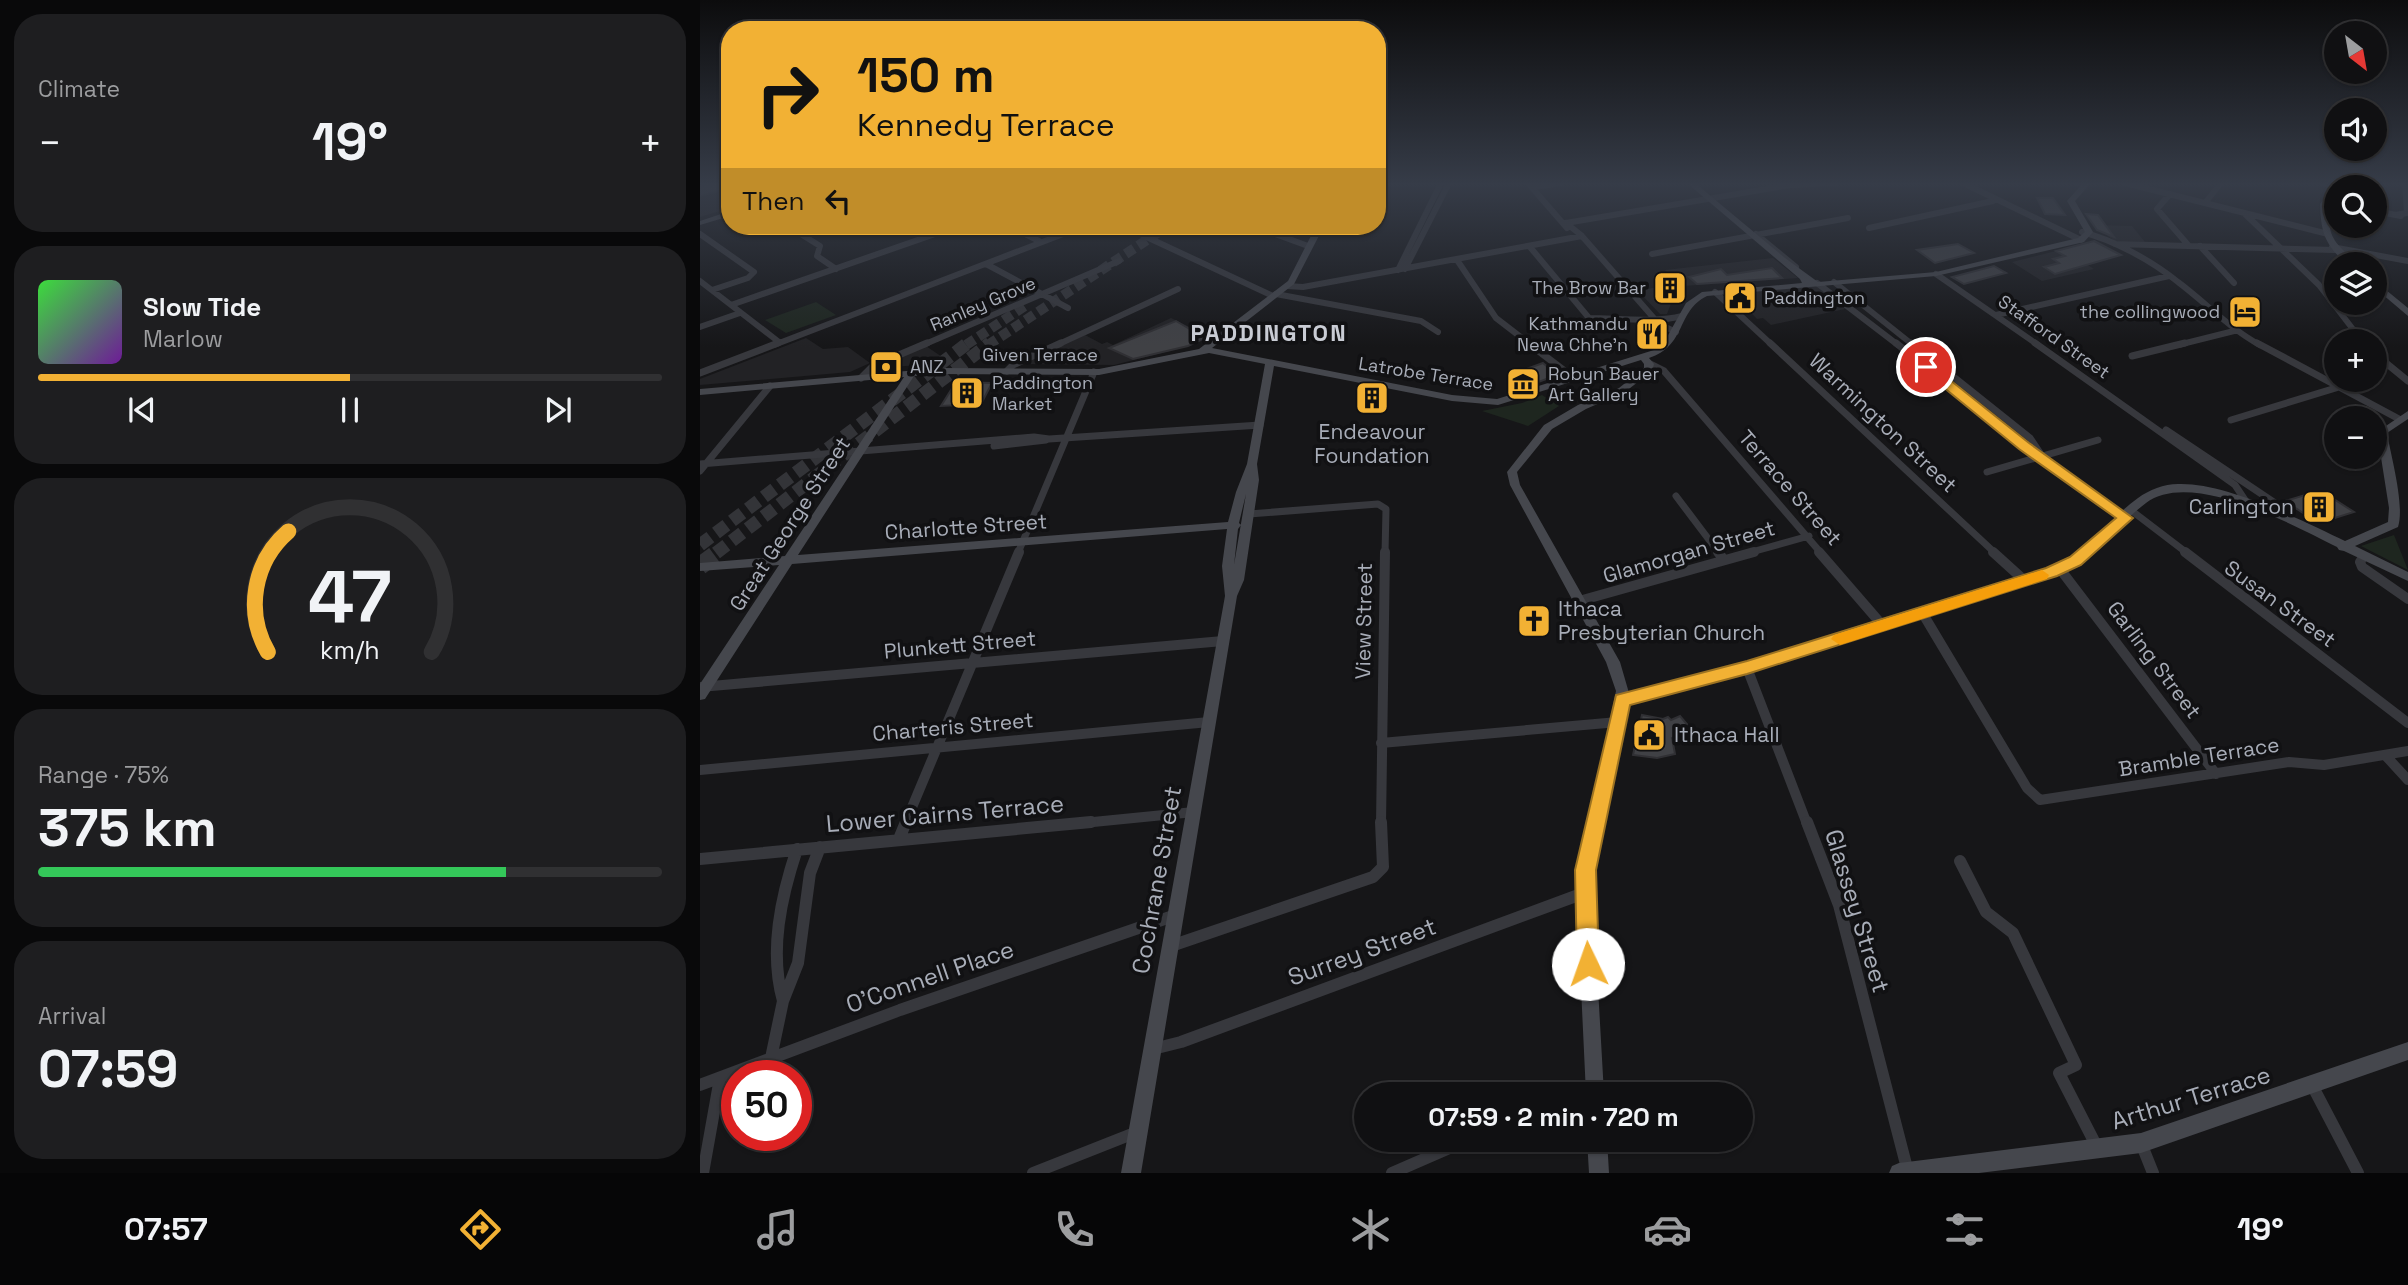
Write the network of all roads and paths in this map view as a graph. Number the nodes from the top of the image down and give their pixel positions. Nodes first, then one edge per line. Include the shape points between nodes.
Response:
1 (707, 238) edge
2 (806, 238) edge
3 (924, 238) edge
4 (1032, 238) edge
5 (1048, 238) edge
6 (1052, 238) edge
7 (1149, 238) edge
8 (1286, 238) edge
9 (1313, 238) edge
10 (1416, 238) edge
11 (1419, 238) edge
12 (1582, 238) joint
13 (1740, 238) edge
14 (1758, 238) edge
15 (1759, 238) edge
16 (2071, 238) edge
17 (2085, 238) edge
18 (2182, 238) edge
19 (2270, 238) edge
20 (2329, 238) edge
21 (1039, 241) junction
22 (2112, 244) junction
23 (1308, 246) junction
24 (2189, 246) junction
25 (2200, 246) junction
26 (1530, 247) junction
27 (2281, 248) junction
28 (2333, 248) junction
29 (2338, 252) edge
30 (1651, 254) dead end
31 (1457, 260) junction
32 (1782, 260) junction
33 (1119, 261) dead end
34 (2408, 261) edge
35 (986, 264) junction
36 (836, 269) junction
37 (1402, 270) junction
38 (1801, 271) junction
39 (1936, 274) junction
40 (2169, 276) junction
41 (700, 281) edge
42 (1834, 282) junction
43 (1813, 283) junction
44 (2234, 283) dead end
45 (1287, 286) junction
46 (707, 289) edge
47 (1178, 289) dead end
48 (1715, 292) junction
49 (907, 293) junction
50 (1043, 294) junction
51 (1275, 295) junction
52 (2387, 295) edge
53 (732, 305) junction
54 (1068, 308) dead end
55 (740, 313) junction
56 (2408, 313) edge
57 (1996, 315) junction
58 (1682, 316) junction
59 (1654, 317) junction
60 (700, 327) edge
61 (2353, 329) edge
62 (1894, 330) junction
63 (2234, 331) junction
64 (1438, 332) dead end
65 (1676, 332) junction
66 (1883, 333) junction
67 (779, 342) junction
68 (1203, 350) junction
69 (2132, 356) dead end
70 (1270, 362) junction
71 (2387, 364) edge
72 (1646, 366) junction
73 (1618, 368) junction
74 (1007, 371) junction
75 (1094, 372) junction
76 (700, 373) edge
77 (911, 373) junction
78 (861, 378) junction
79 (1574, 378) junction
80 (2324, 379) edge
81 (2408, 381) edge
82 (770, 386) junction
83 (700, 392) edge
84 (2324, 392) edge
85 (2350, 392) edge
86 (1973, 393) junction
87 (1962, 396) junction
88 (1591, 402) junction
89 (2404, 416) edge
90 (2231, 420) dead end
91 (1260, 425) junction
92 (2155, 426) junction
93 (1065, 438) junction
94 (2098, 440) dead end
95 (860, 453) junction
96 (2042, 456) junction
97 (703, 463) edge
98 (1252, 464) junction
99 (700, 471) edge
100 (1987, 472) dead end
101 (1676, 496) dead end
102 (2245, 500) junction
103 (1249, 514) junction
104 (2129, 515) junction
105 (2281, 515) junction
106 (1235, 525) junction
107 (1809, 536) junction
108 (1023, 542) junction
109 (2343, 547) junction
110 (2363, 557) junction
111 (790, 559) junction
112 (1724, 560) junction
113 (700, 567) edge
114 (2060, 569) junction
115 (2408, 577) edge
116 (2025, 581) junction
117 (1231, 596) junction
118 (2408, 599) edge
119 (1578, 601) junction
120 (1923, 614) junction
121 (1884, 626) junction
122 (1223, 640) junction
123 (973, 663) junction
124 (1747, 668) junction
125 (702, 690) edge
126 (1623, 700) junction
127 (1209, 722) junction
128 (1619, 722) junction
129 (2408, 723) edge
130 (1381, 743) junction
131 (939, 748) junction
132 (2408, 751) edge
133 (2385, 755) junction
134 (700, 770) edge
135 (2216, 774) junction
136 (2408, 780) edge
137 (1194, 812) junction
138 (899, 839) junction
139 (820, 847) junction
140 (797, 849) junction
141 (700, 859) edge
142 (1961, 861) dead end
143 (1584, 892) junction
144 (1176, 915) junction
145 (1171, 946) junction
146 (783, 1000) junction
147 (1153, 1049) junction
148 (2408, 1051) edge
149 (771, 1058) junction
150 (720, 1078) junction
151 (1594, 1082) edge
152 (700, 1085) edge
153 (2312, 1085) junction
154 (1139, 1132) junction
155 (2141, 1143) junction
156 (2099, 1151) junction
157 (1440, 1152) edge
158 (1598, 1152) edge
159 (1904, 1172) edge
160 (703, 1173) edge
161 (1033, 1173) edge
162 (1131, 1173) edge
163 (1392, 1173) edge
164 (1599, 1173) edge
165 (2153, 1173) edge
166 (2358, 1173) edge

1 - 46 street via 754,272 748,278
2 - 36 street via 821,247 817,256
3 - 36 street
4 - 21 street
5 - 21 street
6 - 35 street
7 - 51 street
8 - 23 street
9 - 23 street, Given Terrace
10 - 37 street
11 - 37 street
12 - 26 street
12 - 59 street
13 - 30 street
14 - 32 main road
15 - 38 street
16 - 39 street, Latrobe Terrace
17 - 22 street
18 - 24 street
19 - 27 street
20 - 28 street
21 - 49 street
22 - 24 street
22 - 40 street
23 - 45 street, Given Terrace
24 - 25 street
25 - 27 street
25 - 44 street
26 - 31 street
26 - 59 street via 1590,318
27 - 28 street
27 - 61 street via 2319,285
28 - 29 street
28 - 34 street
31 - 37 street
31 - 79 street via 1496,318
32 - 38 street
32 - 43 street
33 - 50 street, Ranley Grove
35 - 49 street
35 - 50 street
36 - 53 street
37 - 45 street
38 - 43 street
39 - 42 street, Latrobe Terrace
39 - 57 street, Stafford Street
40 - 57 street
40 - 63 street
41 - 46 street
42 - 43 street, Latrobe Terrace
42 - 62 street
43 - 48 street, Latrobe Terrace
43 - 66 street
45 - 51 street, Given Terrace
46 - 53 street
47 - 74 street
48 - 58 street, Latrobe Terrace via 1689,301
48 - 116 street, Warmington Street
49 - 67 street
50 - 54 street
50 - 78 street, Ranley Grove via 873,366
51 - 64 street via 1421,321
51 - 68 street, Given Terrace
52 - 56 street
53 - 55 street
55 - 60 street
55 - 67 street
57 - 92 street, Stafford Street
58 - 59 street
58 - 65 main road, Latrobe Terrace
59 - 65 street
62 - 66 street
62 - 86 street
63 - 69 street
63 - 80 street
65 - 72 street, Latrobe Terrace
66 - 87 street
67 - 76 street
68 - 70 street, Latrobe Terrace
68 - 75 street, Given Terrace
70 - 79 street, Latrobe Terrace via 1481,402 1513,400
70 - 91 street, Cochrane Street
71 - 81 street
72 - 73 street, Latrobe Terrace
72 - 73 street via 1632,374
72 - 88 street via 1622,390
72 - 107 street, Terrace Street via 1667,376
73 - 79 street, Latrobe Terrace
73 - 88 street via 1626,376 1625,382
74 - 75 street, Given Terrace
74 - 77 street, Given Terrace
75 - 93 street
77 - 78 street, Given Terrace
77 - 95 street, Great George Street
78 - 82 main road, Given Terrace
82 - 83 main road, Given Terrace
82 - 97 street
84 - 90 street
85 - 89 street
86 - 87 street
86 - 96 street via 2036,443
87 - 96 street
88 - 119 street via 1548,427 1512,472
89 - 109 street via 2386,427 2381,437 2394,524
91 - 93 street
91 - 98 street, Cochrane Street
92 - 102 street, Stafford Street via 2235,485
92 - 105 street, Stafford Street via 2260,492 2275,503
93 - 95 street via 1032,444
93 - 108 street
94 - 96 street
95 - 97 street
95 - 111 street, Great George Street
96 - 100 street
96 - 104 street, Susan Street via 2097,501
97 - 99 street
98 - 103 street, Cochrane Street
98 - 106 street, Cochrane Street
101 - 112 street
102 - 104 street via 2168,488 2156,492
102 - 105 street
103 - 117 street, Cochrane Street
103 - 130 street, View Street via 1378,504 1386,509
104 - 114 street
104 - 129 street, Susan Street
105 - 109 street
106 - 108 street, Charlotte Street
106 - 117 street, Cochrane Street via 1228,576
107 - 112 street, Glamorgan Street
107 - 121 street, Terrace Street
108 - 111 street, Charlotte Street
108 - 123 street
109 - 110 street
110 - 115 street
110 - 118 street via 2362,567
111 - 113 street, Charlotte Street
111 - 125 street, Great George Street
112 - 119 street, Glamorgan Street
114 - 116 street
114 - 135 street, Garling Street
116 - 120 street
117 - 122 street, Cochrane Street
119 - 126 street via 1619,674
120 - 121 street
120 - 135 street, Bramble Terrace via 2027,788 2038,799
121 - 124 street
122 - 123 street, Plunkett Street
122 - 127 street, Cochrane Street
123 - 125 street, Plunkett Street
123 - 131 street
124 - 126 street
124 - 159 street, Glassey Street via 1839,905
126 - 128 street
127 - 131 street, Charteris Street
127 - 137 street, Cochrane Street
128 - 130 street
128 - 143 street
130 - 145 street, View Street via 1384,840 1380,873
131 - 134 street, Charteris Street
131 - 138 street
132 - 133 street, Bramble Terrace
133 - 135 street, Bramble Terrace via 2324,765 2288,762
133 - 136 street
137 - 138 street, Lower Cairns Terrace
137 - 144 street, Cochrane Street
138 - 139 street, Lower Cairns Terrace
139 - 140 street, Lower Cairns Terrace
139 - 146 street via 810,873 798,963
140 - 141 street, Lower Cairns Terrace
140 - 146 street via 788,875 775,974
142 - 156 street via 1986,912 2013,933 2076,1065 2059,1073
143 - 147 street, Surrey Street
143 - 151 main road
144 - 145 street, Cochrane Street
144 - 149 street, O'Connell Place
145 - 147 street, Cochrane Street
146 - 149 street
147 - 154 street, Cochrane Street
148 - 153 street, Arthur Terrace
149 - 150 street, O'Connell Place
150 - 152 street, O'Connell Place
150 - 160 street
153 - 155 street, Arthur Terrace
153 - 166 street
154 - 161 street
154 - 162 street, Cochrane Street
155 - 156 street, Arthur Terrace
155 - 165 street
156 - 159 street, Arthur Terrace
157 - 163 street
158 - 164 street

